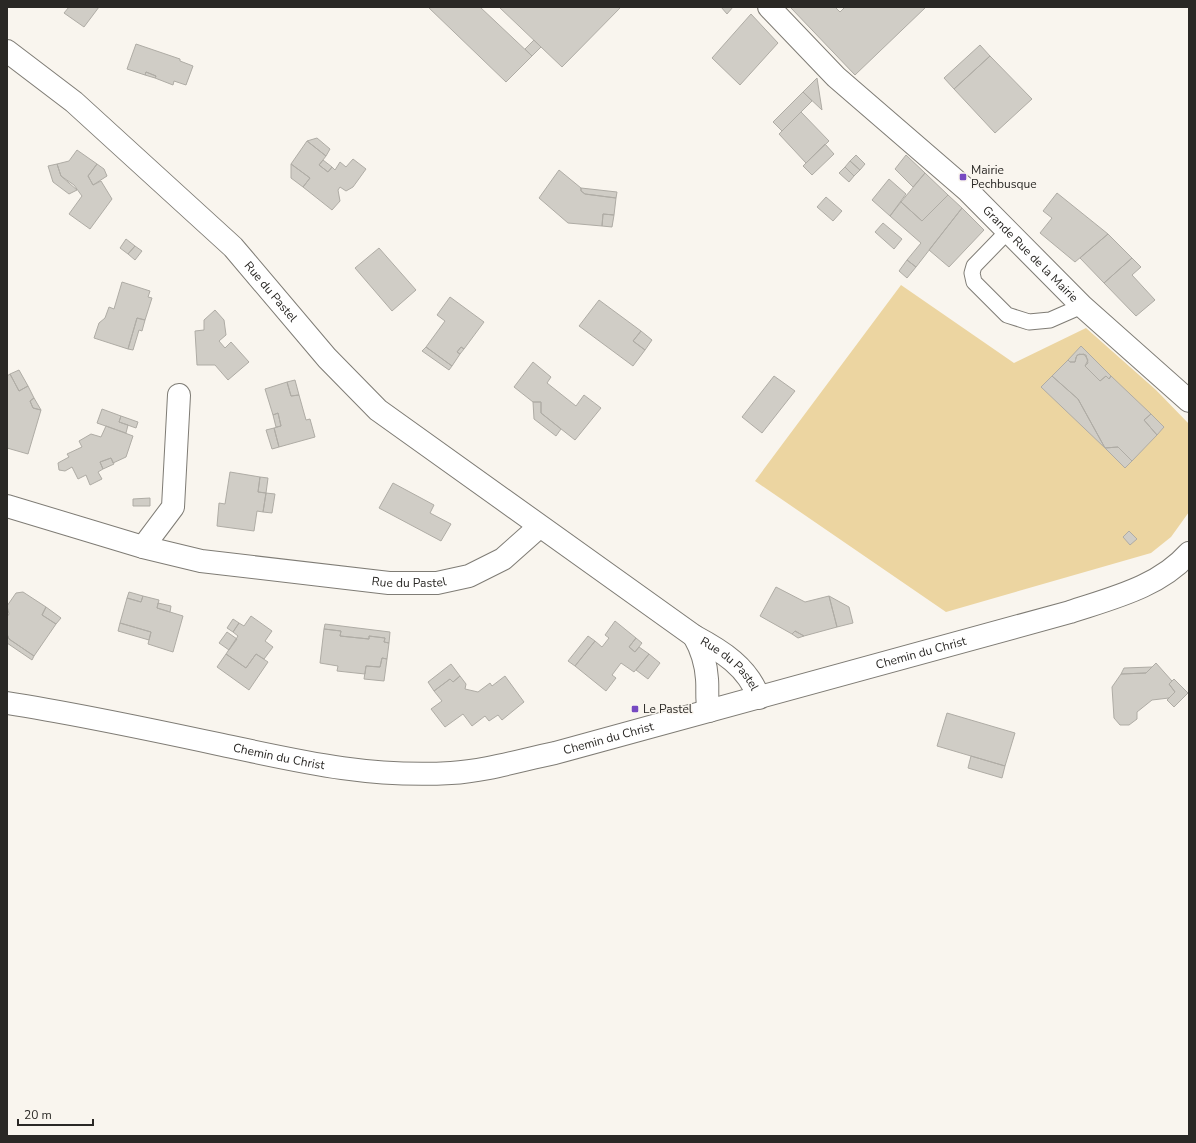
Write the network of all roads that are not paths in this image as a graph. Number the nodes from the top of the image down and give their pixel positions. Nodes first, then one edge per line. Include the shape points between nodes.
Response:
1 (769, 7) edge
2 (7, 51) edge
3 (1007, 232) junction
4 (1082, 306) junction
5 (179, 395) dead end
6 (1189, 401) edge
7 (7, 506) edge
8 (539, 527) junction
9 (143, 548) junction
10 (1189, 553) edge
11 (694, 636) junction
12 (759, 698) junction
13 (7, 703) edge
14 (709, 711) junction

1 - 3 street, Grande Rue de la Mairie via 836,77 968,191
2 - 8 street, Rue du Pastel via 74,102 233,247 327,358 378,410
3 - 4 street, Grande Rue de la Mairie
3 - 4 lane via 974,266 972,273 974,282 1007,315 1028,322 1050,320
4 - 6 street, Grande Rue de la Mairie
5 - 9 street via 173,507
7 - 9 street, Rue du Pastel
8 - 9 street, Rue du Pastel via 503,559 468,576 437,583 381,582 201,561
8 - 11 street, Rue du Pastel
10 - 12 street, Chemin du Christ via 1167,572 1121,595 1070,612
11 - 12 street, Rue du Pastel via 724,652 746,674
11 - 14 street, Rue du Pastel via 704,655 708,680 706,702
12 - 14 street, Chemin du Christ
13 - 14 street, Chemin du Christ via 86,716 307,763 355,771 399,774 452,773 492,767 555,753

